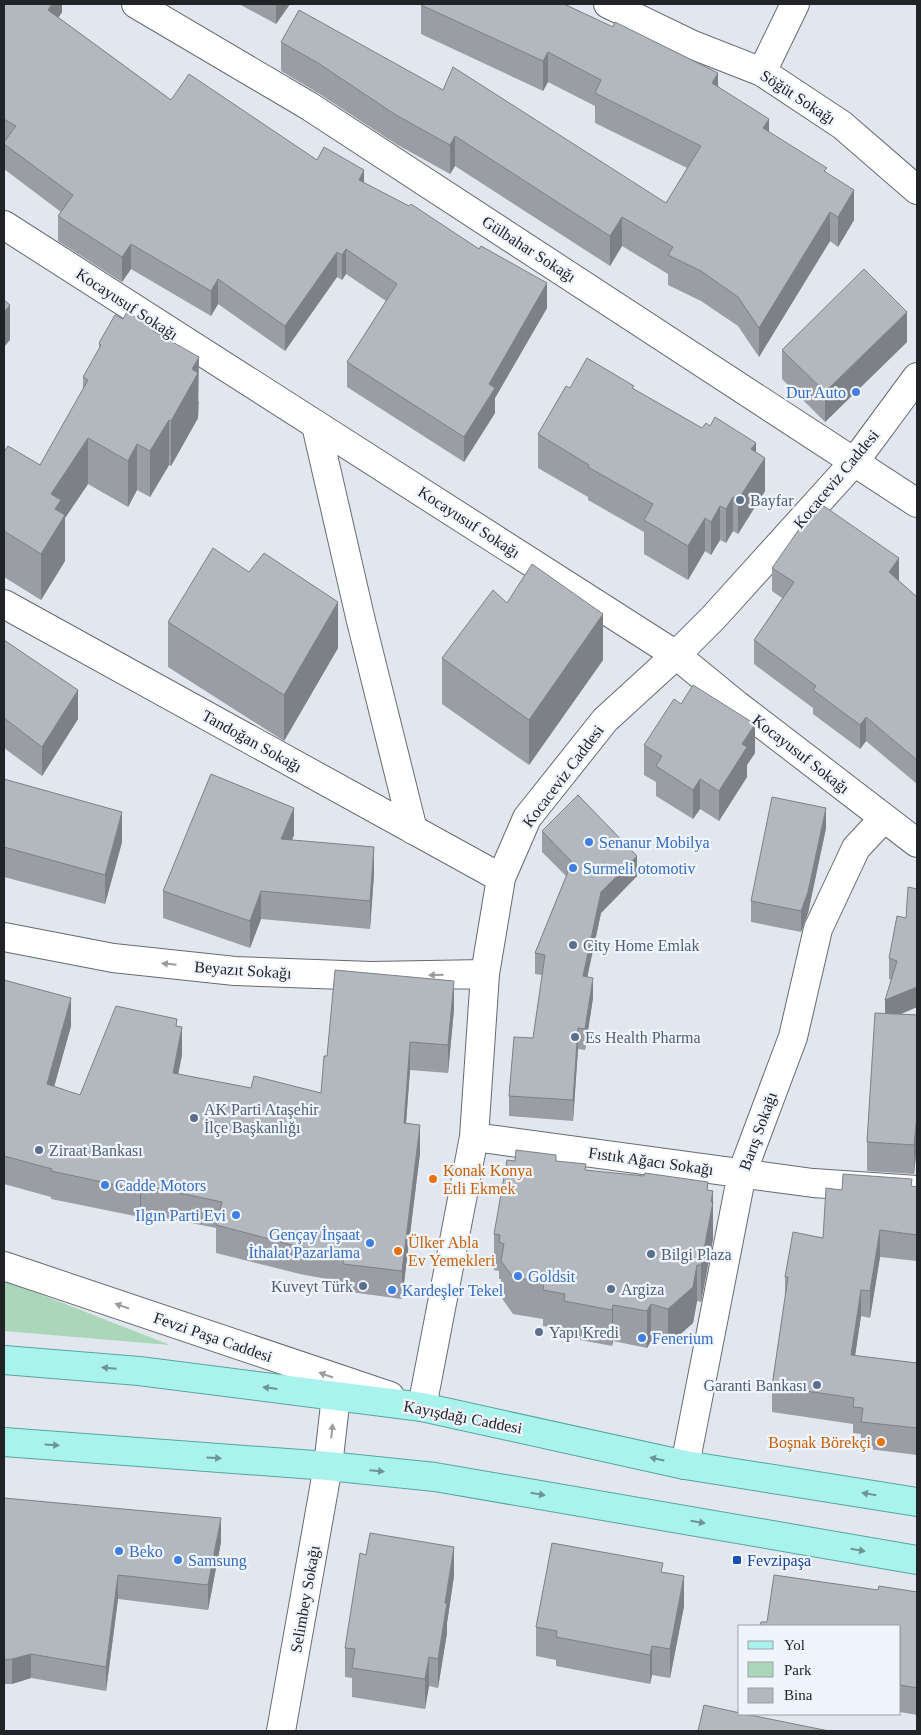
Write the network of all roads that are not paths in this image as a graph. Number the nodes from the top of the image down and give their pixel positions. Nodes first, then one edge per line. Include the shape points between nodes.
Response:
1 (136, 4) edge
2 (608, 4) edge
3 (795, 4) edge
4 (762, 72) junction
5 (917, 190) edge
6 (4, 225) edge
7 (917, 376) edge
8 (316, 425) junction
9 (855, 461) junction
10 (917, 503) edge
11 (4, 604) edge
12 (676, 655) junction
13 (884, 818) junction
14 (413, 830) junction
15 (917, 842) edge
16 (501, 878) junction
17 (4, 937) edge
18 (485, 974) junction
19 (474, 1137) junction
20 (742, 1173) junction
21 (917, 1190) edge
22 (4, 1266) edge
23 (4, 1360) edge
24 (336, 1396) junction
25 (422, 1407) junction
26 (4, 1442) edge
27 (685, 1464) junction
28 (328, 1466) junction
29 (917, 1502) edge
30 (917, 1560) edge
31 (281, 1731) edge

1 - 9 street, Gülbahar Sokağı via 309,106
2 - 4 street, Söğüt Sokağı via 693,45
3 - 4 street
4 - 5 street, Söğüt Sokağı via 842,125
6 - 8 street, Kocayusuf Sokağı
7 - 9 street, Kocaceviz Caddesi
8 - 12 street, Kocayusuf Sokağı
8 - 14 street
9 - 10 street, Gülbahar Sokağı
9 - 12 street, Kocaceviz Caddesi
11 - 14 street, Tandoğan Sokağı
12 - 13 street, Kocayusuf Sokağı
12 - 16 street, Kocaceviz Caddesi via 605,720 527,818
13 - 15 street, Kocayusuf Sokağı
13 - 20 street, Barış Sokağı via 856,848 818,929 793,1037
14 - 16 street, Tandoğan Sokağı
16 - 18 street, Kocaceviz Caddesi
18 -> 17 street, Beyazıt Sokağı via 371,976 234,971 113,958
18 - 19 street, Kocaceviz Caddesi
19 - 20 street, Fıstık Ağacı Sokağı
19 - 25 street, Kocaceviz Caddesi
20 - 21 street, Fıstık Ağacı Sokağı via 813,1183
20 - 27 street, Barış Sokağı
25 -> 22 street, Fevzi Paşa Caddesi
24 -> 23 main road, Kayışdağı Caddesi via 139,1371
24 - 25 main road, Kayışdağı Caddesi
28 -> 24 street, Selimbey Sokağı
27 -> 25 main road, Kayışdağı Caddesi
26 -> 28 main road
29 -> 27 main road, Kayışdağı Caddesi
28 -> 30 main road via 435,1477
28 - 31 street, Selimbey Sokağı

